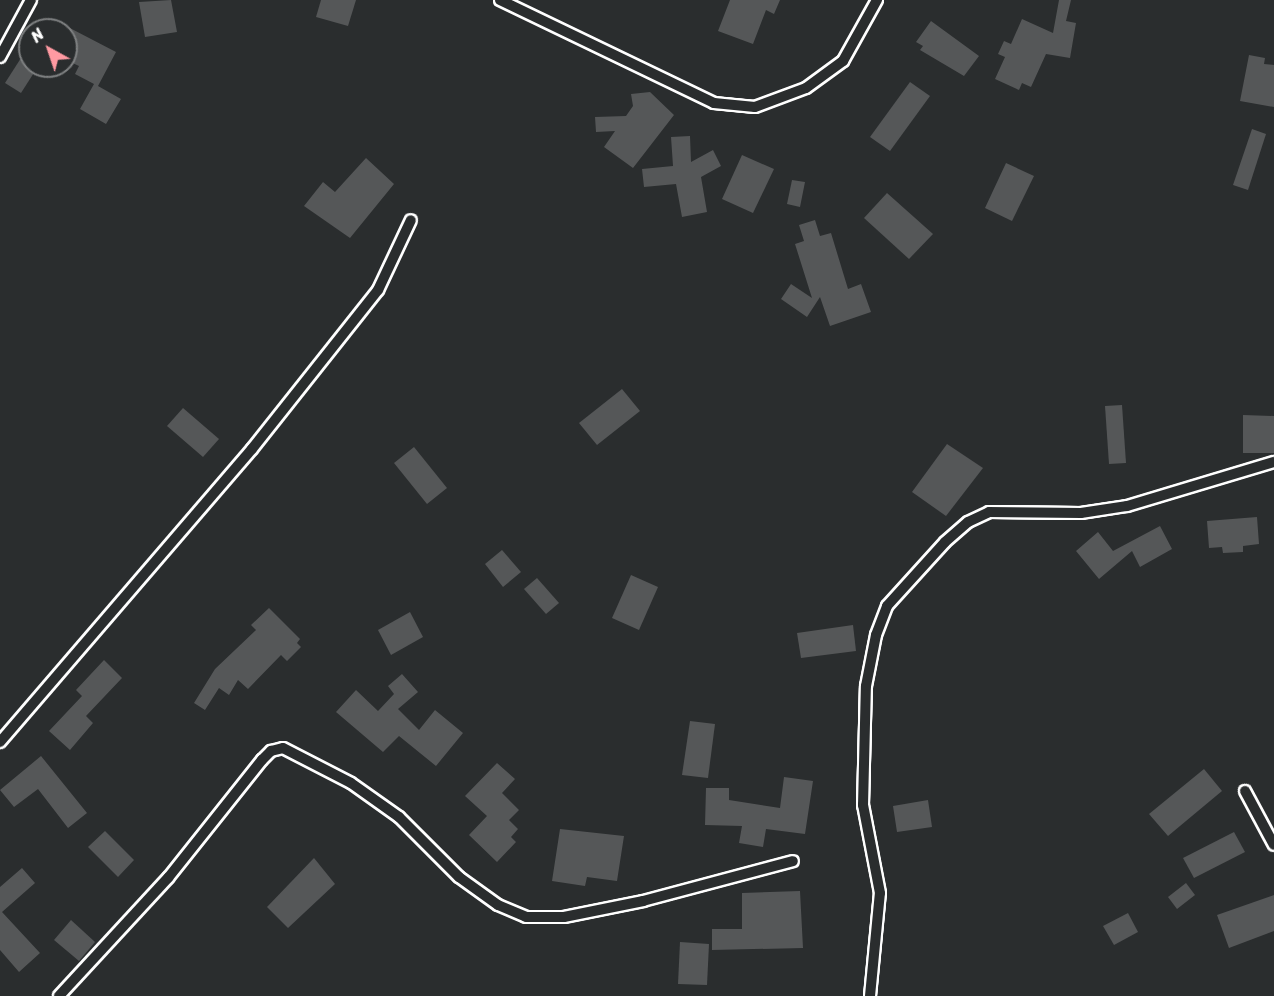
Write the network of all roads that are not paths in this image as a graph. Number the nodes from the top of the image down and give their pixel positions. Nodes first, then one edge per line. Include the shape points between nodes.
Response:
1 (31, 0) edge
2 (500, 0) edge
3 (877, 0) edge
4 (0, 57) edge
5 (411, 220) dead end
6 (1274, 462) edge
7 (0, 742) edge
8 (1245, 791) dead end
9 (1274, 845) edge
10 (793, 861) dead end
11 (59, 996) edge
12 (870, 996) edge

1 - 4 street
2 - 3 street via 714,104 755,107 806,88 843,62
5 - 7 street via 378,290 252,449
6 - 12 street via 1127,506 1081,513 989,512 968,522 945,542 887,606 876,635 866,686 863,805 880,893
8 - 9 street
10 - 11 street via 643,901 564,916 526,917 498,905 459,877 399,817 351,783 283,748 271,751 262,760 168,878

